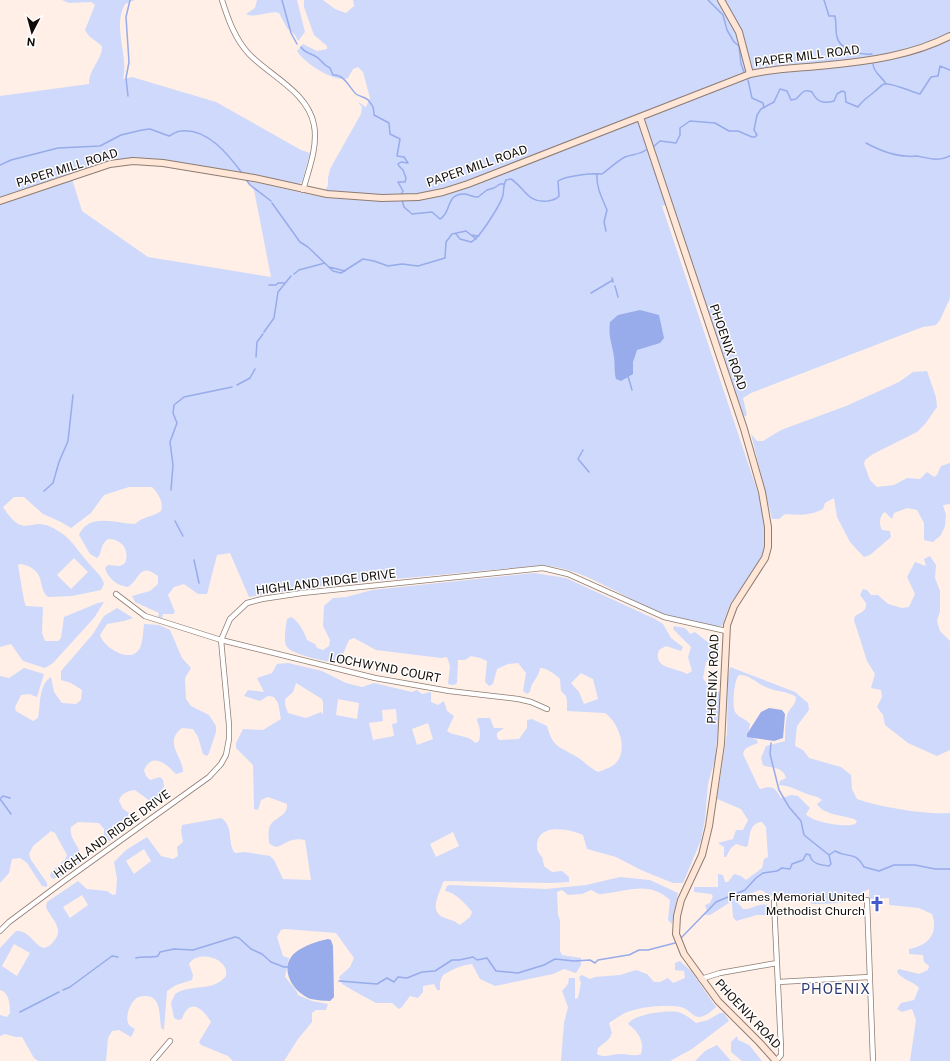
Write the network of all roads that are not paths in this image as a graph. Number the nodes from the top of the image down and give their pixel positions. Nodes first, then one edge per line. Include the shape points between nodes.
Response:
1 (222, 0) edge
2 (721, 0) edge
3 (950, 36) edge
4 (750, 74) junction
5 (640, 117) junction
6 (303, 190) junction
7 (0, 201) edge
8 (116, 594) dead end
9 (726, 631) junction
10 (221, 640) junction
11 (547, 709) dead end
12 (867, 900) dead end
13 (774, 902) dead end
14 (0, 931) edge
15 (777, 963) junction
16 (870, 977) junction
17 (701, 979) junction
18 (778, 982) junction
19 (170, 1041) dead end
20 (152, 1061) edge
21 (776, 1061) edge
22 (873, 1061) edge

1 - 6 street via 233,30 244,47 258,63 298,96 312,117 315,132 314,148
2 - 4 street via 739,32
3 - 4 street, PAPER MILL ROAD via 917,49 873,59 780,68
4 - 5 street, PAPER MILL ROAD
5 - 6 street, PAPER MILL ROAD via 468,184 432,194 382,198
5 - 9 street, PHOENIX ROAD via 742,423 760,481 766,511 768,542 765,558 734,606
6 - 7 street, PAPER MILL ROAD via 239,175 163,163 123,161
8 - 10 street, LOCHWYND COURT via 145,616
9 - 10 street, HIGHLAND RIDGE DRIVE via 664,617 568,574 543,568 262,599 247,603 234,613
9 - 17 street, PHOENIX ROAD via 721,744 709,831 702,855 681,900 676,922 679,944
10 - 11 street, LOCHWYND COURT via 377,678 442,690 518,699
10 - 14 street, HIGHLAND RIDGE DRIVE via 230,725 228,747 221,764 209,777 58,885
12 - 16 street
13 - 15 street
15 - 17 street
15 - 18 street
16 - 18 street
16 - 22 street
17 - 21 street, PHOENIX ROAD via 722,1006
18 - 21 street via 781,1055
19 - 20 street

